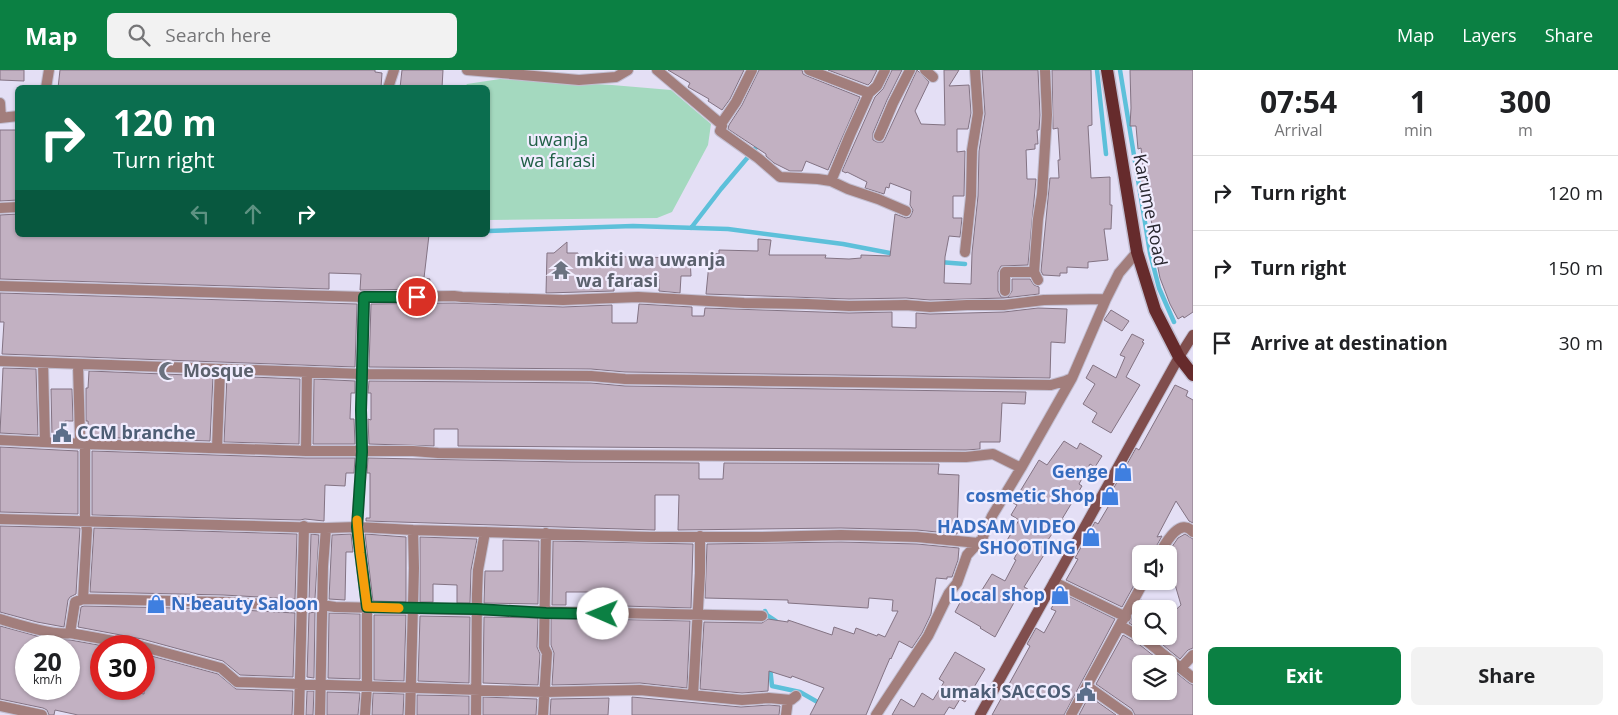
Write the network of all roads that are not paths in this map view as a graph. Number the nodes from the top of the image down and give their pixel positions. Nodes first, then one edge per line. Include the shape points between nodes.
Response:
1 (49, 70) edge
2 (394, 70) edge
3 (467, 70) edge
4 (628, 70) edge
5 (657, 70) edge
6 (752, 70) edge
7 (809, 70) edge
8 (885, 70) edge
9 (910, 70) edge
10 (975, 70) edge
11 (1046, 70) edge
12 (1107, 70) edge
13 (830, 73) edge
14 (46, 85) edge
15 (389, 85) edge
16 (869, 93) junction
17 (0, 103) edge
18 (15, 116) edge
19 (0, 118) edge
20 (721, 124) junction
21 (879, 136) dead end
22 (831, 182) junction
23 (15, 207) edge
24 (0, 208) edge
25 (906, 211) dead end
26 (965, 252) dead end
27 (1137, 252) junction
28 (0, 286) edge
29 (1005, 291) dead end
30 (364, 297) junction
31 (1106, 299) junction
32 (1193, 335) edge
33 (1180, 357) junction
34 (0, 361) edge
35 (44, 363) junction
36 (78, 365) junction
37 (220, 369) junction
38 (307, 372) junction
39 (362, 374) junction
40 (1193, 375) edge
41 (1072, 378) junction
42 (0, 440) edge
43 (45, 442) junction
44 (85, 444) junction
45 (217, 448) junction
46 (306, 450) junction
47 (362, 452) junction
48 (1021, 468) junction
49 (0, 519) edge
50 (85, 520) junction
51 (304, 526) junction
52 (357, 527) junction
53 (326, 528) junction
54 (413, 530) junction
55 (485, 532) junction
56 (1193, 532) edge
57 (546, 534) junction
58 (700, 536) junction
59 (978, 543) junction
60 (1164, 545) edge
61 (1054, 582) junction
62 (1139, 590) edge
63 (83, 599) junction
64 (322, 605) junction
65 (301, 606) junction
66 (367, 607) junction
67 (414, 608) junction
68 (477, 609) junction
69 (546, 613) junction
70 (698, 616) junction
71 (762, 616) dead end
72 (0, 619) edge
73 (1123, 622) junction
74 (70, 633) junction
75 (90, 637) edge
76 (155, 650) edge
77 (1193, 655) edge
78 (1181, 668) junction
79 (1193, 678) edge
80 (300, 684) junction
81 (320, 685) junction
82 (367, 686) junction
83 (1087, 686) junction
84 (411, 687) junction
85 (477, 689) junction
86 (544, 692) junction
87 (693, 695) junction
88 (0, 706) edge
89 (42, 715) edge
90 (299, 715) edge
91 (320, 715) edge
92 (365, 715) edge
93 (410, 715) edge
94 (476, 715) edge
95 (543, 715) edge
96 (786, 715) edge
97 (876, 715) edge
98 (980, 715) edge
99 (1071, 715) edge
100 (1128, 715) edge

1 - 14 street
2 - 15 street
3 - 4 street via 579,80 616,77
5 - 20 street
6 - 20 street
7 - 13 street
8 - 16 street via 877,86
9 - 21 street
10 - 26 street via 978,112
11 - 29 street via 1047,115 1036,276 1005,272
12 - 27 main road, Karume Road
13 - 16 street via 835,80
16 - 22 street
17 - 19 street
18 - 19 street
20 - 22 street via 720,131 780,176
22 - 25 street
23 - 24 street
27 - 31 street via 1119,273
27 - 33 main road, Karume Road via 1155,310
28 - 30 street
30 - 31 street via 564,300 638,297 930,307
30 - 39 street
31 - 41 street
32 - 33 street
33 - 40 main road, Karume Road
33 - 61 street
34 - 35 street
35 - 36 street
35 - 43 street
36 - 37 street
36 - 44 street via 80,436
37 - 38 street
37 - 45 street
38 - 39 street
38 - 46 street
39 - 41 street via 1051,385
39 - 47 street
41 - 48 street
42 - 43 street
43 - 44 street
44 - 45 street
44 - 50 street
45 - 46 street
46 - 47 street
47 - 48 street via 701,457 993,454
47 - 52 street
48 - 59 street
49 - 50 street
50 - 51 street
50 - 63 street
51 - 53 street
51 - 65 street
52 - 53 street
52 - 54 street
52 - 66 street
53 - 64 street
54 - 55 street
54 - 67 street
55 - 57 street
55 - 68 street via 478,570
56 - 60 street via 1185,527 1175,531
57 - 58 street
57 - 69 street
58 - 59 street via 841,535
58 - 70 street
59 - 97 street via 967,556 957,583 928,636
61 - 73 street
61 - 98 street
62 - 73 street
63 - 65 street
63 - 74 street via 75,602
64 - 65 street
64 - 66 street
64 - 81 street
65 - 80 street
66 - 67 street
66 - 82 street
67 - 68 street
67 - 84 street
68 - 69 street
68 - 85 street
69 - 70 street
69 - 86 street
70 - 71 street
70 - 87 street
72 - 74 street via 45,631
73 - 78 street
73 - 83 street
74 - 75 street
76 - 80 street via 221,668 237,682
77 - 78 street
78 - 79 street
80 - 81 street
80 - 90 street
81 - 82 street
81 - 91 street
82 - 84 street
82 - 92 street
83 - 99 street
83 - 100 street
84 - 85 street
84 - 93 street
85 - 86 street
85 - 94 street
86 - 87 street via 640,690
86 - 95 street
87 - 96 street via 742,700 792,698
88 - 89 street

